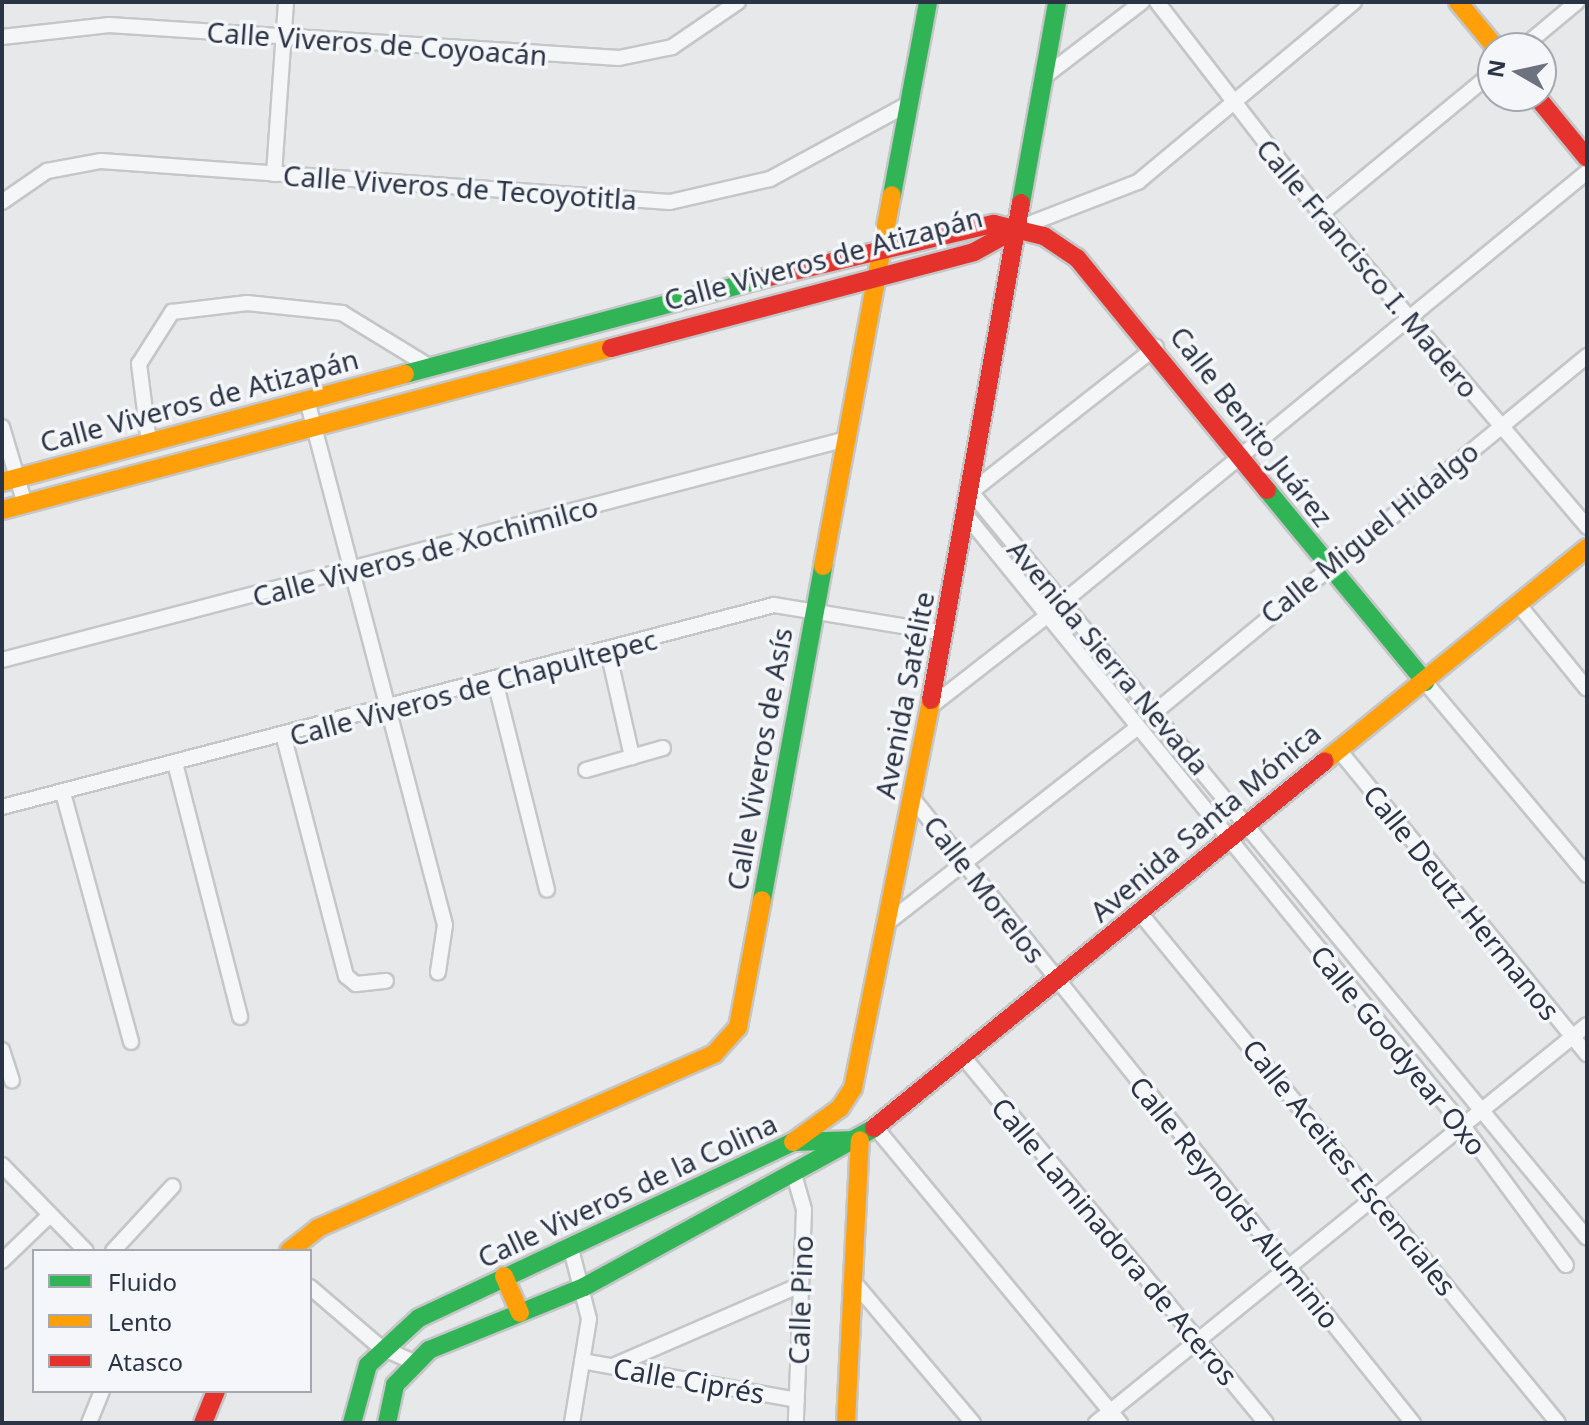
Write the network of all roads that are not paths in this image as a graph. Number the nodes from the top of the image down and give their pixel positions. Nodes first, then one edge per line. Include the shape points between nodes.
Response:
1 (286, 2) edge
2 (738, 2) edge
3 (928, 2) edge
4 (1057, 2) edge
5 (1142, 2) edge
6 (1157, 2) edge
7 (1354, 2) edge
8 (1458, 2) edge
9 (1577, 2) edge
10 (1483, 32) edge
11 (1541, 32) edge
12 (284, 34) junction
13 (2, 37) edge
14 (1044, 77) junction
15 (1477, 85) edge
16 (908, 104) junction
17 (1233, 104) junction
18 (1549, 112) edge
19 (1587, 158) edge
20 (1587, 172) edge
21 (274, 174) junction
22 (2, 202) edge
23 (1321, 214) junction
24 (1016, 229) junction
25 (880, 247) junction
26 (876, 274) junction
27 (1408, 317) junction
28 (1156, 347) junction
29 (1587, 356) edge
30 (430, 367) junction
31 (307, 400) junction
32 (314, 426) junction
33 (1499, 426) junction
34 (2, 427) edge
35 (847, 439) junction
36 (149, 443) junction
37 (1237, 455) junction
38 (10, 480) edge
39 (971, 492) junction
40 (25, 504) junction
41 (2, 510) edge
42 (966, 515) junction
43 (1587, 527) edge
44 (1587, 548) edge
45 (1325, 565) junction
46 (353, 571) junction
47 (1063, 602) junction
48 (1518, 604) junction
49 (815, 607) junction
50 (1047, 616) junction
51 (945, 633) junction
52 (608, 651) junction
53 (2, 660) edge
54 (495, 681) junction
55 (1425, 682) junction
56 (1587, 689) edge
57 (930, 707) junction
58 (390, 709) junction
59 (1155, 712) junction
60 (1138, 727) junction
61 (284, 738) junction
62 (663, 748) dead end
63 (1338, 749) junction
64 (632, 757) junction
65 (176, 767) junction
66 (586, 770) dead end
67 (63, 793) junction
68 (913, 799) junction
69 (2, 807) edge
70 (1247, 823) junction
71 (1228, 838) junction
72 (964, 863) junction
73 (1587, 875) edge
74 (547, 890) dead end
75 (1140, 913) junction
76 (891, 920) junction
77 (438, 972) dead end
78 (1057, 980) junction
79 (386, 981) dead end
80 (240, 1017) dead end
81 (1587, 1025) edge
82 (1572, 1036) junction
83 (131, 1042) dead end
84 (2, 1050) edge
85 (1587, 1054) edge
86 (965, 1059) junction
87 (12, 1080) dead end
88 (1484, 1109) junction
89 (1463, 1126) junction
90 (876, 1128) junction
91 (860, 1140) junction
92 (793, 1142) junction
93 (2, 1165) edge
94 (795, 1178) junction
95 (173, 1186) dead end
96 (1376, 1197) junction
97 (50, 1215) junction
98 (1587, 1238) edge
99 (570, 1245) junction
100 (84, 1249) edge
101 (115, 1249) edge
102 (292, 1249) edge
103 (2, 1261) edge
104 (1566, 1265) dead end
105 (1288, 1268) junction
106 (504, 1276) junction
107 (853, 1281) junction
108 (800, 1285) junction
109 (584, 1287) junction
110 (312, 1289) edge
111 (520, 1313) junction
112 (1198, 1341) junction
113 (380, 1347) junction
114 (411, 1361) junction
115 (582, 1361) junction
116 (613, 1367) junction
117 (101, 1393) edge
118 (215, 1393) edge
119 (796, 1400) junction
120 (1115, 1417) edge
121 (89, 1423) edge
122 (203, 1423) edge
123 (352, 1423) edge
124 (387, 1423) edge
125 (572, 1423) edge
126 (796, 1423) edge
127 (846, 1423) edge
128 (973, 1423) edge
129 (1096, 1423) edge
130 (1266, 1423) edge
131 (1413, 1423) edge
132 (1558, 1423) edge

1 - 12 street
2 - 12 street, Calle Viveros de Coyoacán via 672,47 619,58
3 - 16 street, Calle Viveros de Asís
4 - 14 street
5 - 14 street
6 - 17 street, Calle Francisco I. Madero
7 - 17 street
8 - 10 street
9 - 11 street
12 - 13 street, Calle Viveros de Coyoacán via 109,25
12 - 21 street
14 - 24 street
15 - 23 street
16 - 21 street, Calle Viveros de Tecoyotitla via 815,158 716,197 670,202
16 - 25 street, Calle Viveros de Asís
17 - 23 street, Calle Francisco I. Madero
17 - 24 street via 1138,182
18 - 19 street
20 - 27 street
21 - 22 street, Calle Viveros de Tecoyotitla via 101,161 47,171
23 - 27 street, Calle Francisco I. Madero
24 - 25 street, Calle Viveros de Atizapán via 978,225
24 - 26 street, Calle Viveros de Atizapán via 974,252
24 - 28 street, Calle Benito Juárez via 1077,258
24 - 39 street, Avenida Satélite
25 - 26 street, Calle Viveros de Asís
25 - 30 street, Calle Viveros de Atizapán
26 - 32 street, Calle Viveros de Atizapán
26 - 35 street, Calle Viveros de Asís
27 - 33 street, Calle Francisco I. Madero
27 - 37 street
28 - 37 street, Calle Benito Juárez
28 - 39 street
29 - 33 street, Calle Miguel Hidalgo
30 - 31 street, Calle Viveros de Atizapán
30 - 36 street via 342,313 247,303 172,312 139,364
31 - 32 street
31 - 36 street, Calle Viveros de Atizapán
32 - 40 street, Calle Viveros de Atizapán
32 - 46 street
33 - 43 street, Calle Francisco I. Madero
33 - 45 street, Calle Miguel Hidalgo
34 - 38 street
35 - 46 street, Calle Viveros de Xochimilco
35 - 49 street, Calle Viveros de Asís
36 - 38 street, Calle Viveros de Atizapán
37 - 45 street, Calle Benito Juárez
37 - 47 street
38 - 40 street
39 - 42 street, Avenida Satélite
39 - 47 street, Avenida Sierra Nevada
40 - 41 street, Calle Viveros de Atizapán
42 - 50 street, Avenida Sierra Nevada
42 - 51 street, Avenida Satélite
44 - 48 street, Avenida Santa Mónica
45 - 55 street, Calle Benito Juárez
45 - 59 street, Calle Miguel Hidalgo
46 - 53 street, Calle Viveros de Xochimilco
46 - 58 street
47 - 59 street, Avenida Sierra Nevada
48 - 55 street, Avenida Santa Mónica
48 - 56 street
49 - 51 street, Calle Viveros de Chapultepec
49 - 52 street, Calle Viveros de Chapultepec via 774,605
49 - 102 street, Calle Viveros de Asís via 729,1044 318,1228
50 - 57 street
50 - 60 street, Avenida Sierra Nevada
51 - 57 street, Avenida Satélite
52 - 54 street, Calle Viveros de Chapultepec
52 - 64 street
54 - 58 street, Calle Viveros de Chapultepec
54 - 74 street
55 - 63 street, Avenida Santa Mónica
55 - 73 street
57 - 68 street, Avenida Satélite
58 - 61 street, Calle Viveros de Chapultepec
58 - 77 street via 445,925
59 - 70 street, Avenida Sierra Nevada
60 - 71 street, Avenida Sierra Nevada
60 - 72 street
61 - 65 street, Calle Viveros de Chapultepec
61 - 79 street via 339,959 356,984
62 - 64 street
63 - 70 street, Avenida Santa Mónica
63 - 82 street, Calle Deutz Hermanos
64 - 66 street
65 - 67 street, Calle Viveros de Chapultepec
65 - 80 street
67 - 69 street, Calle Viveros de Chapultepec
67 - 83 street
68 - 72 street, Calle Morelos
68 - 76 street, Avenida Satélite
70 - 71 street, Avenida Santa Mónica
70 - 88 street, Calle Goodyear Oxo
71 - 75 street, Avenida Santa Mónica
71 - 89 street, Calle Goodyear Oxo
72 - 76 street
72 - 78 street, Calle Morelos
75 - 78 street, Avenida Santa Mónica
75 - 96 street, Calle Aceites Escenciales
76 - 92 street, Avenida Satélite via 853,1088 840,1108
78 - 86 street, Avenida Santa Mónica
78 - 105 street, Calle Reynolds Aluminio
81 - 82 street
82 - 85 street, Calle Deutz Hermanos
82 - 88 street
84 - 87 street
86 - 90 street, Avenida Santa Mónica
86 - 112 street, Calle Laminadora de Aceros
88 - 89 street
88 - 98 street, Calle Goodyear Oxo
89 - 96 street
89 - 104 street, Calle Goodyear Oxo
90 - 91 street, Avenida Santa Mónica
90 - 120 street
91 - 92 street, Calle Viveros de la Colina
91 - 94 street
91 - 107 street
92 - 94 street
92 - 99 street, Calle Viveros de la Colina
93 - 97 street
94 - 108 street, Calle Pino via 804,1210
94 - 109 street
95 - 101 street
96 - 105 street
96 - 132 street, Calle Aceites Escenciales
97 - 100 street
97 - 103 street
99 - 106 street, Calle Viveros de la Colina
99 - 109 street
105 - 112 street
105 - 131 street, Calle Reynolds Aluminio
106 - 111 street
106 - 113 street, Calle Viveros de la Colina via 419,1318
107 - 127 street
107 - 128 street
108 - 116 street
108 - 119 street, Calle Pino
109 - 111 street
109 - 115 street
110 - 113 street
111 - 114 street
112 - 120 street
112 - 130 street, Calle Laminadora de Aceros
113 - 114 street
113 - 123 street, Calle Viveros de la Colina via 359,1388
114 - 124 street via 395,1385
115 - 116 street, Calle Ciprés
115 - 125 street
116 - 119 street, Calle Ciprés
117 - 121 street
118 - 122 street
119 - 126 street, Calle Pino
120 - 129 street

